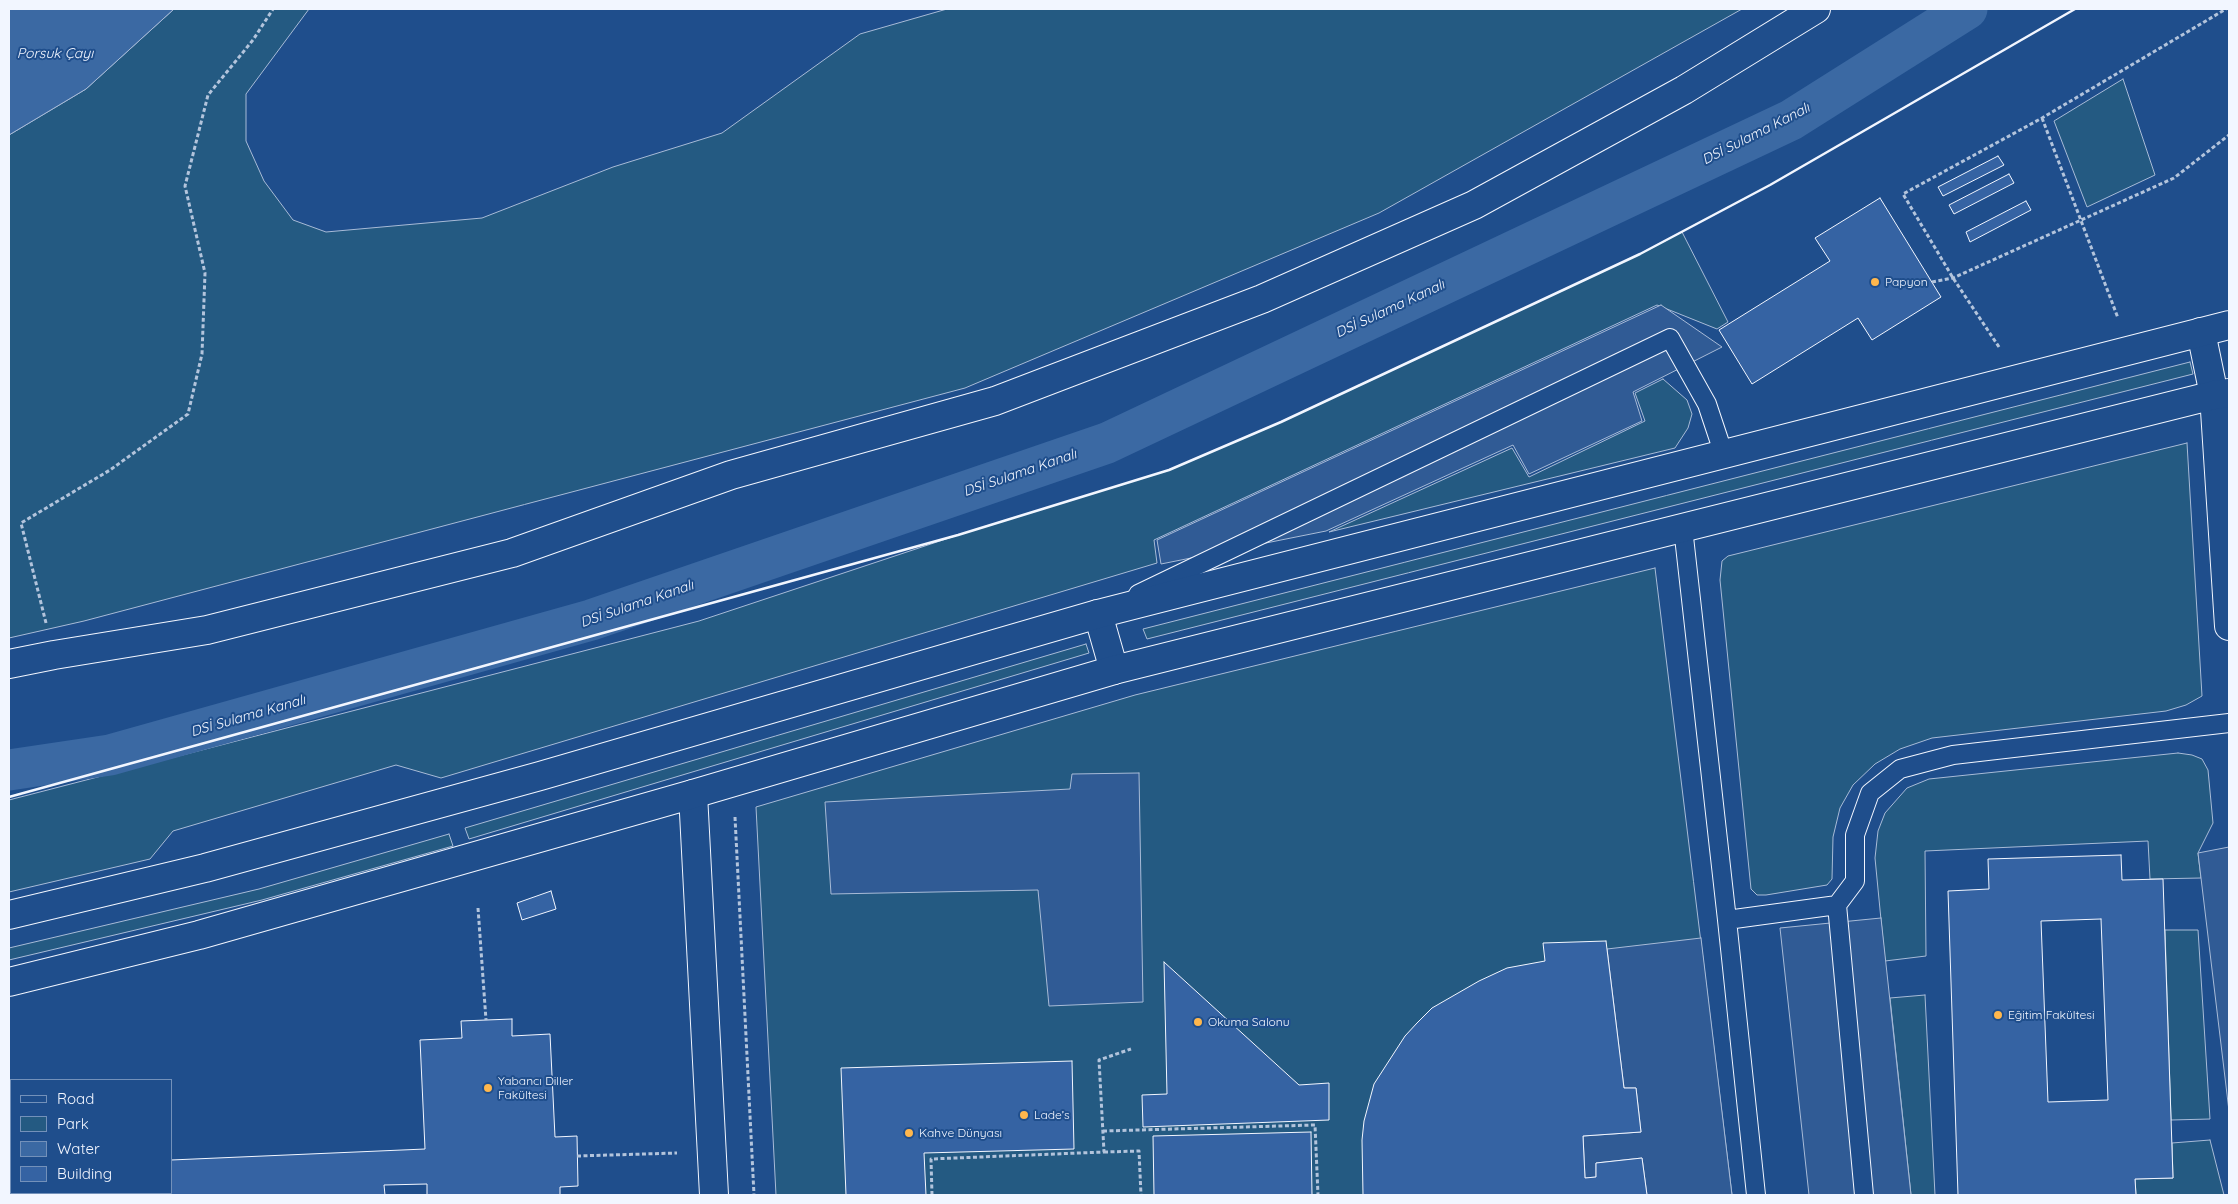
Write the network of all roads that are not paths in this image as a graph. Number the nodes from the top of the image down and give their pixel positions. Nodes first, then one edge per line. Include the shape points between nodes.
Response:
1 (1816, 9) edge
2 (2229, 326) edge
3 (2202, 332) junction
4 (2222, 394) edge
5 (1724, 455) junction
6 (1683, 528) junction
7 (1098, 614) junction
8 (2229, 626) edge
9 (9, 664) edge
10 (1114, 670) junction
11 (2229, 723) edge
12 (693, 794) junction
13 (1837, 905) junction
14 (9, 915) edge
15 (1727, 920) junction
16 (9, 982) edge
17 (714, 1195) edge
18 (1756, 1195) edge
19 (1864, 1195) edge

1 - 9 street via 1684,90 1474,205 1262,299 995,401 730,475 512,553 207,630
2 - 3 street
3 - 4 street
3 - 5 street
4 - 6 street
4 - 8 street
5 - 7 street
5 - 7 lane via 1707,404 1670,338
6 - 10 street
6 - 15 lane
7 - 10 street
7 - 14 street via 540,776 205,868
10 - 12 street
11 - 13 lane via 1953,755 1900,769 1870,793 1855,835 1855,880
12 - 16 street via 199,935
12 - 17 street
13 - 15 lane
13 - 19 lane
15 - 18 lane

